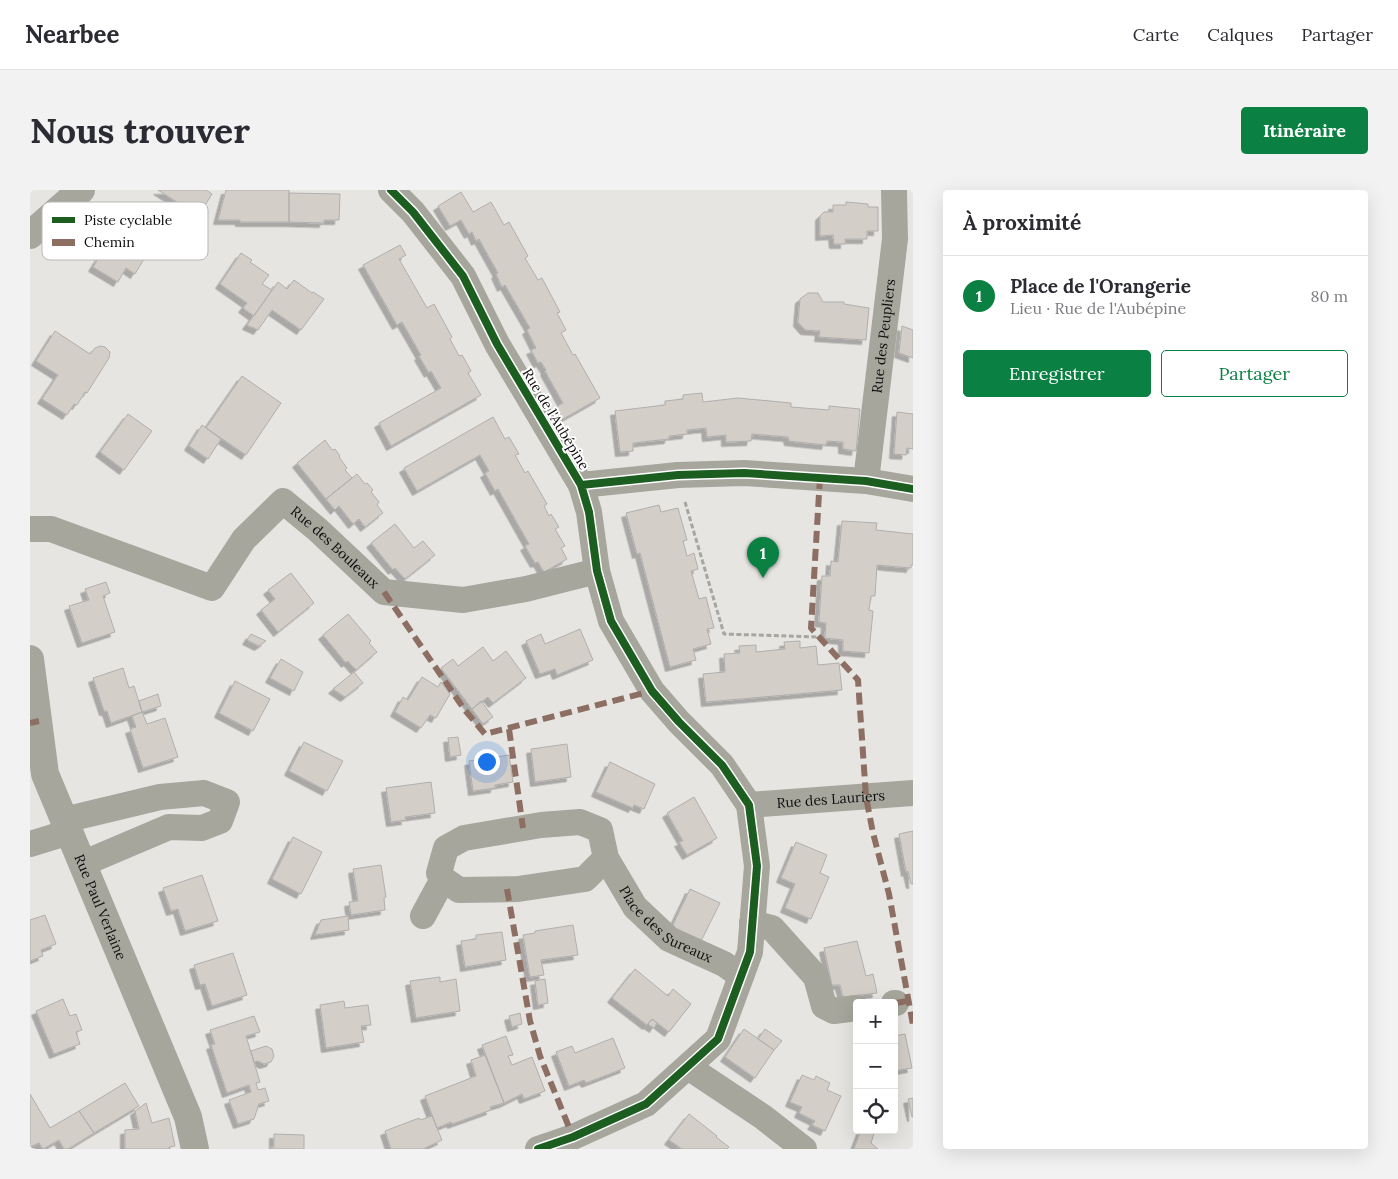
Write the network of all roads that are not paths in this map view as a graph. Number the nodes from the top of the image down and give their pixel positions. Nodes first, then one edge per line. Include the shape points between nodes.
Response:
1 (81, 190) edge
2 (391, 190) edge
3 (894, 190) edge
4 (67, 202) edge
5 (42, 224) edge
6 (30, 235) edge
7 (904, 236) edge
8 (866, 481) junction
9 (580, 486) junction
10 (913, 489) edge
11 (30, 528) edge
12 (597, 572) junction
13 (30, 659) edge
14 (913, 793) edge
15 (749, 805) junction
16 (66, 826) junction
17 (30, 844) edge
18 (606, 858) junction
19 (82, 864) junction
20 (443, 879) junction
21 (423, 916) dead end
22 (752, 923) junction
23 (741, 976) junction
24 (853, 1009) edge
25 (688, 1068) junction
26 (195, 1149) edge
27 (538, 1149) edge
28 (804, 1149) edge

1 - 4 street
2 - 9 street, Rue de l'Aubépine via 413,212 462,276 497,344
3 - 7 street, Rue des Peupliers
5 - 6 street
7 - 8 street, Rue des Peupliers
8 - 9 street, Rue de l'Aubépine via 744,473 678,475
8 - 10 street, Rue de l'Aubépine
9 - 12 street via 589,512
11 - 12 street, Rue des Bouleaux via 51,529 212,588 244,539 283,501 384,592 463,600
12 - 15 street via 611,622 652,690 722,765
13 - 16 street, Rue Paul Verlaine via 45,774
14 - 15 street, Rue des Lauriers
15 - 22 street via 757,866
16 - 17 street
16 - 19 street, Rue Paul Verlaine
16 - 19 street via 160,796 204,793 227,802 220,821 202,828 169,827
18 - 20 street via 585,878 518,889 459,890
18 - 20 street, Place des Sureaux via 600,830 580,822 541,825 464,838 446,848 439,873
18 - 23 street, Place des Sureaux via 635,907 670,939 724,964
19 - 26 street, Rue Paul Verlaine via 188,1117
20 - 21 street, Place des Sureaux
22 - 23 street via 750,952
22 - 24 street via 772,928 816,977 824,1006 834,1011
23 - 25 street via 718,1040
25 - 27 street via 646,1104
25 - 28 street via 764,1117

